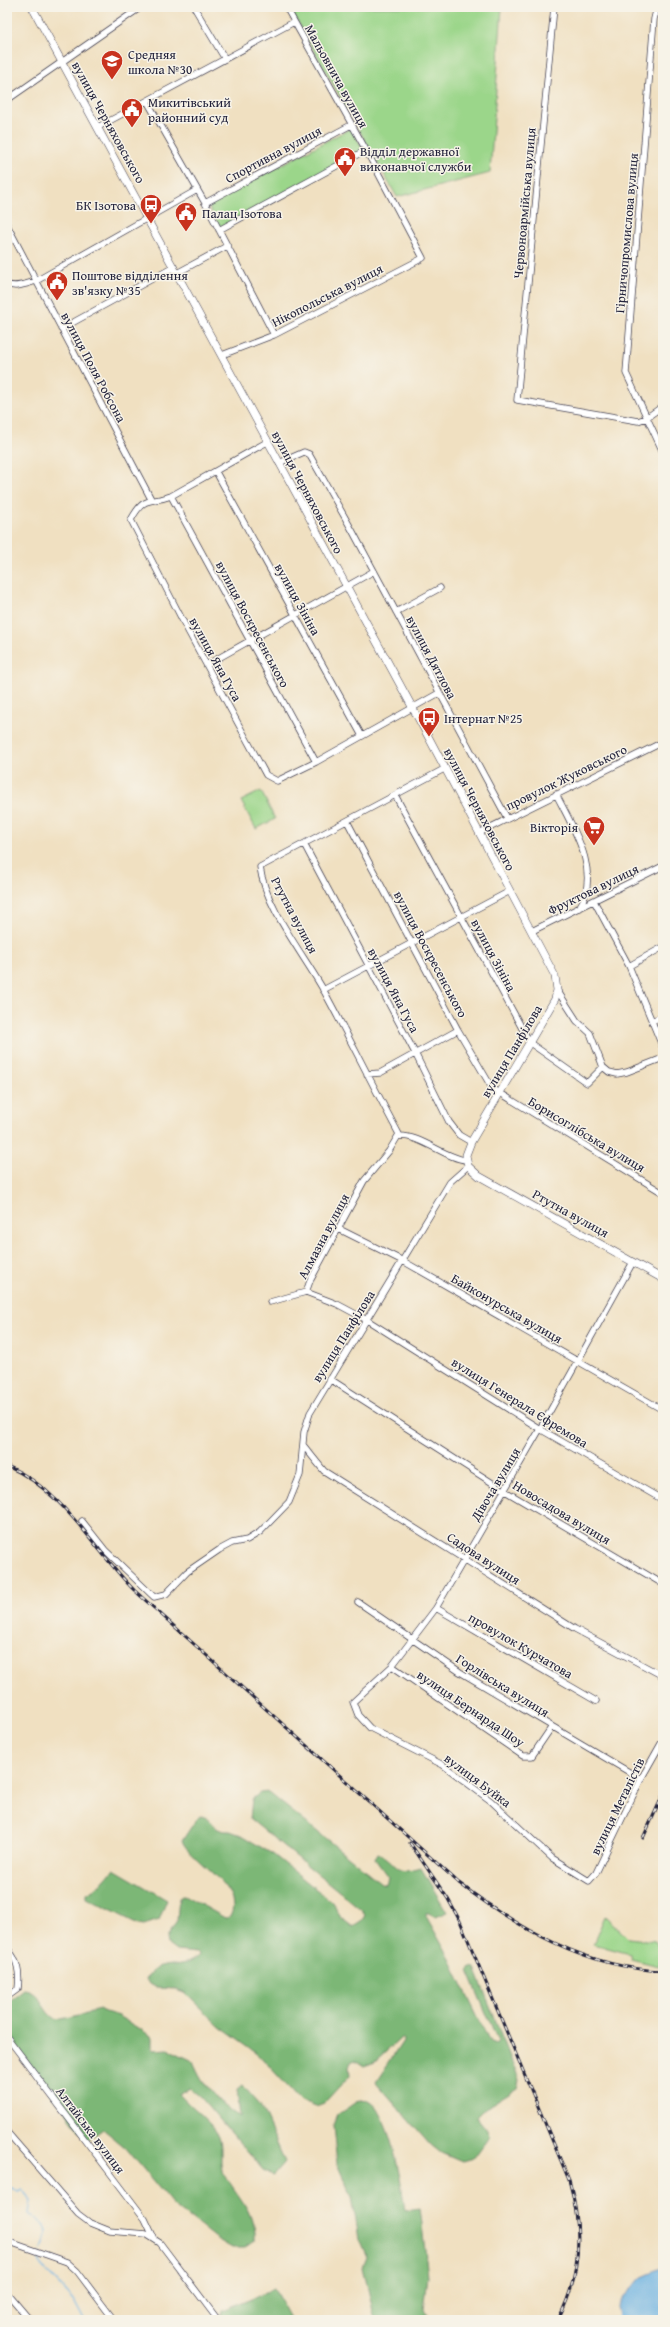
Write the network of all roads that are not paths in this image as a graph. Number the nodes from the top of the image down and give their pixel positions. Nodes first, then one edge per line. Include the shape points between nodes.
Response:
1 (32, 7) edge
2 (141, 7) edge
3 (194, 7) edge
4 (286, 7) edge
5 (554, 7) edge
6 (657, 7) edge
7 (294, 22) junction
8 (225, 59) junction
9 (61, 61) junction
10 (7, 100) edge
11 (147, 101) junction
12 (351, 124) junction
13 (98, 127) junction
14 (366, 150) junction
15 (197, 190) junction
16 (205, 203) junction
17 (147, 218) junction
18 (7, 225) edge
19 (219, 230) junction
20 (414, 241) joint
21 (227, 246) junction
22 (175, 270) junction
23 (36, 281) junction
24 (7, 284) edge
25 (61, 329) junction
26 (274, 335) junction
27 (222, 355) junction
28 (663, 406) edge
29 (646, 418) junction
30 (267, 442) junction
31 (663, 452) edge
32 (279, 463) junction
33 (216, 472) junction
34 (171, 496) junction
35 (151, 499) junction
36 (374, 571) junction
37 (345, 587) junction
38 (440, 588) dead end
39 (396, 612) junction
40 (294, 614) junction
41 (249, 640) junction
42 (208, 664) junction
43 (439, 693) junction
44 (413, 709) junction
45 (362, 736) junction
46 (662, 745) edge
47 (316, 762) junction
48 (444, 769) junction
49 (556, 794) junction
50 (395, 795) junction
51 (507, 818) junction
52 (347, 821) junction
53 (479, 833) junction
54 (304, 844) junction
55 (663, 866) edge
56 (510, 891) junction
57 (594, 901) junction
58 (579, 908) junction
59 (462, 919) junction
60 (532, 931) junction
61 (413, 944) junction
62 (663, 947) edge
63 (629, 966) junction
64 (369, 967) junction
65 (323, 990) junction
66 (557, 990) junction
67 (663, 1017) edge
68 (653, 1020) junction
69 (458, 1030) junction
70 (530, 1043) junction
71 (663, 1048) edge
72 (415, 1053) junction
73 (663, 1058) edge
74 (603, 1068) junction
75 (367, 1074) junction
76 (500, 1095) junction
77 (399, 1136) junction
78 (471, 1142) junction
79 (467, 1163) junction
80 (663, 1193) edge
81 (339, 1229) junction
82 (403, 1261) junction
83 (633, 1262) junction
84 (663, 1279) edge
85 (306, 1292) junction
86 (270, 1302) dead end
87 (367, 1320) junction
88 (578, 1361) junction
89 (330, 1379) junction
90 (663, 1410) edge
91 (540, 1429) junction
92 (303, 1445) junction
93 (504, 1491) junction
94 (663, 1500) edge
95 (82, 1521) dead end
96 (464, 1558) junction
97 (663, 1584) edge
98 (358, 1602) dead end
99 (436, 1608) junction
100 (412, 1640) junction
101 (392, 1666) junction
102 (663, 1676) edge
103 (596, 1701) dead end
104 (353, 1702) joint
105 (552, 1728) junction
106 (663, 1740) edge
107 (642, 1779) junction
108 (589, 1881) joint
109 (7, 1948) edge
110 (7, 1997) edge
111 (7, 2037) edge
112 (7, 2132) edge
113 (154, 2238) junction
114 (7, 2241) edge
115 (7, 2293) edge
116 (30, 2320) edge
117 (114, 2320) edge
118 (218, 2320) edge

1 - 9 main road, вулиця Черняховського
2 - 9 street
3 - 8 street
4 - 7 street, Мальовнича вулиця
5 - 29 street, Червоноармійська вулиця via 517,400 638,421
6 - 29 street, Гірничопромислова вулиця via 653,27 626,373
7 - 8 street
7 - 12 street, Мальовнича вулиця
8 - 11 street
9 - 10 street
9 - 13 main road, вулиця Черняховського
11 - 13 street
11 - 15 street
12 - 14 street, Мальовнича вулиця
12 - 16 street, Спортивна вулиця
13 - 17 main road, вулиця Черняховського
14 - 19 street
14 - 20 street, Мальовнича вулиця
15 - 16 street
15 - 17 street
16 - 19 street
17 - 22 main road, вулиця Черняховського
17 - 23 street
18 - 23 street, вулиця Поля Робсона
19 - 21 street
20 - 26 street, Нікопольська вулиця via 423,258
21 - 22 street
21 - 26 street
22 - 25 street
22 - 27 main road, вулиця Черняховського
23 - 24 street via 10,286
23 - 25 street, вулиця Поля Робсона
25 - 35 street, вулиця Поля Робсона
26 - 27 street, Нікопольська вулиця
27 - 30 main road, вулиця Черняховського
28 - 29 street
29 - 31 street, Гірничопромислова вулиця
30 - 32 main road, вулиця Черняховського
30 - 33 street
32 - 36 street, вулиця Дятлова via 300,453 309,454
32 - 37 main road, вулиця Черняховського
33 - 34 street
33 - 40 street, вулиця Зініна
34 - 35 street
34 - 41 street, вулиця Воскресенського
35 - 42 street, вулиця Яна Гуса via 137,508 131,520 188,631
36 - 37 street
36 - 39 street, вулиця Дятлова
37 - 40 street
37 - 44 main road, вулиця Черняховського
38 - 39 street, вулиця Дятлова
39 - 43 street, вулиця Дятлова
40 - 41 street
40 - 45 street, вулиця Зініна
41 - 42 street
41 - 47 street, вулиця Воскресенського
42 - 47 street, вулиця Яна Гуса via 266,775 277,781
43 - 44 street
43 - 51 street, вулиця Дятлова
44 - 45 street
44 - 48 main road, вулиця Черняховського
45 - 47 street
46 - 49 street, провулок Жуковського
48 - 50 street, Ртутна вулиця
48 - 53 main road, вулиця Черняховського
49 - 51 street, провулок Жуковського
49 - 58 street via 582,846 589,884
50 - 52 street, Ртутна вулиця
50 - 59 street, вулиця Зініна
51 - 53 street, провулок Жуковського
52 - 54 street, Ртутна вулиця
52 - 61 street, вулиця Воскресенського
53 - 56 main road, вулиця Черняховського
54 - 64 street, вулиця Яна Гуса
54 - 65 street, Ртутна вулиця via 260,867 262,880 280,918
55 - 57 street, Фруктова вулиця
56 - 59 street
56 - 60 main road, вулиця Черняховського
57 - 58 street, Фруктова вулиця
57 - 63 street
58 - 60 street, Фруктова вулиця
59 - 61 street
59 - 70 street, вулиця Зініна
60 - 66 main road, вулиця Черняховського via 555,976
61 - 64 street
61 - 69 street, вулиця Воскресенського
62 - 63 street
63 - 68 street
64 - 65 street
64 - 72 street, вулиця Яна Гуса
65 - 75 street, Ртутна вулиця
66 - 70 main road, вулиця Панфілова via 551,1007
66 - 74 street via 577,1021 592,1036
67 - 68 street
68 - 71 street
69 - 72 street
69 - 76 street, вулиця Воскресенського via 492,1088
70 - 74 street, вулиця Зініна via 587,1083
70 - 76 main road, вулиця Панфілова
72 - 75 street via 380,1073
72 - 78 street, вулиця Яна Гуса via 449,1122 459,1135
73 - 74 street via 617,1074
75 - 77 street, Ртутна вулиця
76 - 78 main road, вулиця Панфілова
76 - 80 street, Борисоглібська вулиця
77 - 79 street, Ртутна вулиця via 436,1147
77 - 81 street, Алмазна вулиця via 364,1181
78 - 79 main road, вулиця Панфілова
79 - 82 street, вулиця Панфілова via 450,1182
79 - 83 main road, Ртутна вулиця via 480,1176
81 - 82 street, Байконурська вулиця
81 - 85 street, Алмазна вулиця
82 - 87 street, вулиця Панфілова
82 - 88 street, Байконурська вулиця
83 - 84 main road, Ртутна вулиця
83 - 88 street, Дівоча вулиця
85 - 86 street
85 - 87 street, Алмазна вулиця via 338,1304
87 - 89 street, вулиця Панфілова
87 - 91 street, вулиця Генерала Єфремова
88 - 90 street, Байконурська вулиця
88 - 91 street, Дівоча вулиця
89 - 92 street, вулиця Панфілова via 310,1413
89 - 93 street, Новосадова вулиця
91 - 93 street, Дівоча вулиця
91 - 94 street, вулиця Генерала Єфремова
92 - 95 street, вулиця Панфілова via 300,1475 289,1502 260,1532 220,1550 187,1572 166,1594 154,1597 104,1550
92 - 96 street, Садова вулиця via 324,1471
93 - 96 street, Дівоча вулиця
93 - 97 street, Новосадова вулиця
96 - 99 street, Дівоча вулиця
96 - 102 street, Садова вулиця via 575,1629
98 - 100 street, Горлівська вулиця
99 - 100 street, Дівоча вулиця
99 - 103 street, провулок Курчатова
100 - 101 street, Дівоча вулиця
100 - 105 street, Горлівська вулиця
101 - 104 street, Дівоча вулиця
101 - 105 street, вулиця Бернарда Шоу via 523,1756 532,1756
104 - 108 street, вулиця Буйка via 358,1714 370,1728 443,1765 491,1801 552,1858
105 - 107 street, Горлівська вулиця
106 - 107 street, вулиця Металістів
107 - 108 street, вулиця Металістів via 596,1873
109 - 110 street via 20,1974 18,1989
111 - 113 street, Алтайська вулиця via 145,2219
112 - 113 street via 84,2219 110,2232 146,2234
113 - 118 street, Алтайська вулиця via 166,2249
114 - 117 street via 67,2262 77,2271
115 - 116 street

